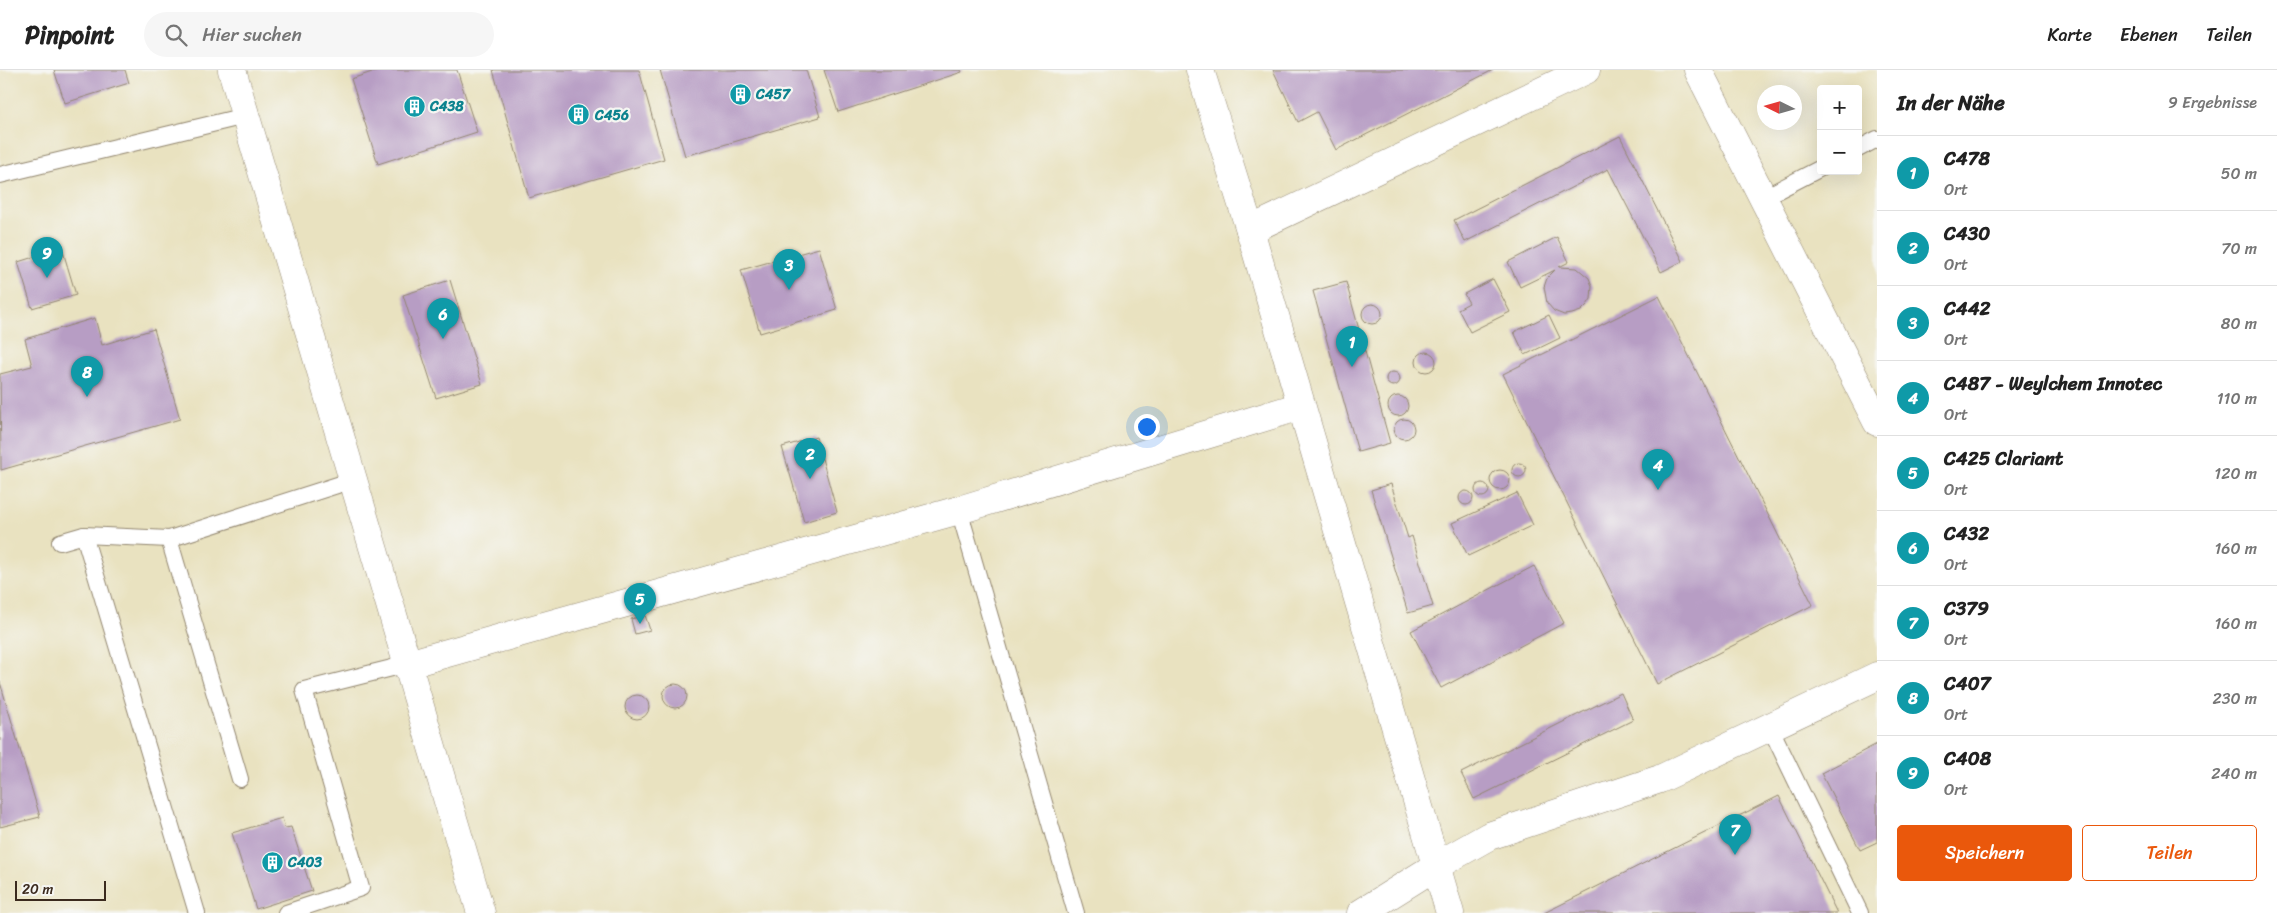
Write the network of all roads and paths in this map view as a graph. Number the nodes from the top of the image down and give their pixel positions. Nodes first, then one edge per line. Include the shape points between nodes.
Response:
1 (232, 70) edge
2 (1200, 70) edge
3 (1586, 70) edge
4 (1698, 70) edge
5 (245, 116) junction
6 (1877, 139) edge
7 (1862, 147) edge
8 (1817, 170) edge
9 (0, 174) edge
10 (1763, 198) junction
11 (1250, 230) junction
12 (1301, 406) junction
13 (1877, 422) edge
14 (353, 480) junction
15 (959, 510) junction
16 (84, 535) junction
17 (169, 539) junction
18 (60, 542) dead end
19 (408, 664) junction
20 (1877, 676) edge
21 (1770, 727) junction
22 (240, 779) dead end
23 (1436, 866) junction
24 (197, 913) edge
25 (286, 913) edge
26 (481, 913) edge
27 (1076, 913) edge
28 (1361, 913) edge
29 (1450, 913) edge
30 (1860, 913) edge

1 - 5 street
2 - 11 street
3 - 11 street
4 - 10 street
5 - 9 lane
5 - 14 street
6 - 7 lane
8 - 10 lane
10 - 13 street
11 - 12 street
12 - 15 street
12 - 23 street
14 - 17 lane
14 - 19 street
15 - 19 street
15 - 27 lane
16 - 17 lane
16 - 18 lane
16 - 24 lane
17 - 22 lane
19 - 25 lane via 304,690 361,888
19 - 26 street
20 - 21 street
21 - 23 street via 1660,779 1489,836
21 - 30 lane
23 - 28 street
23 - 29 street

